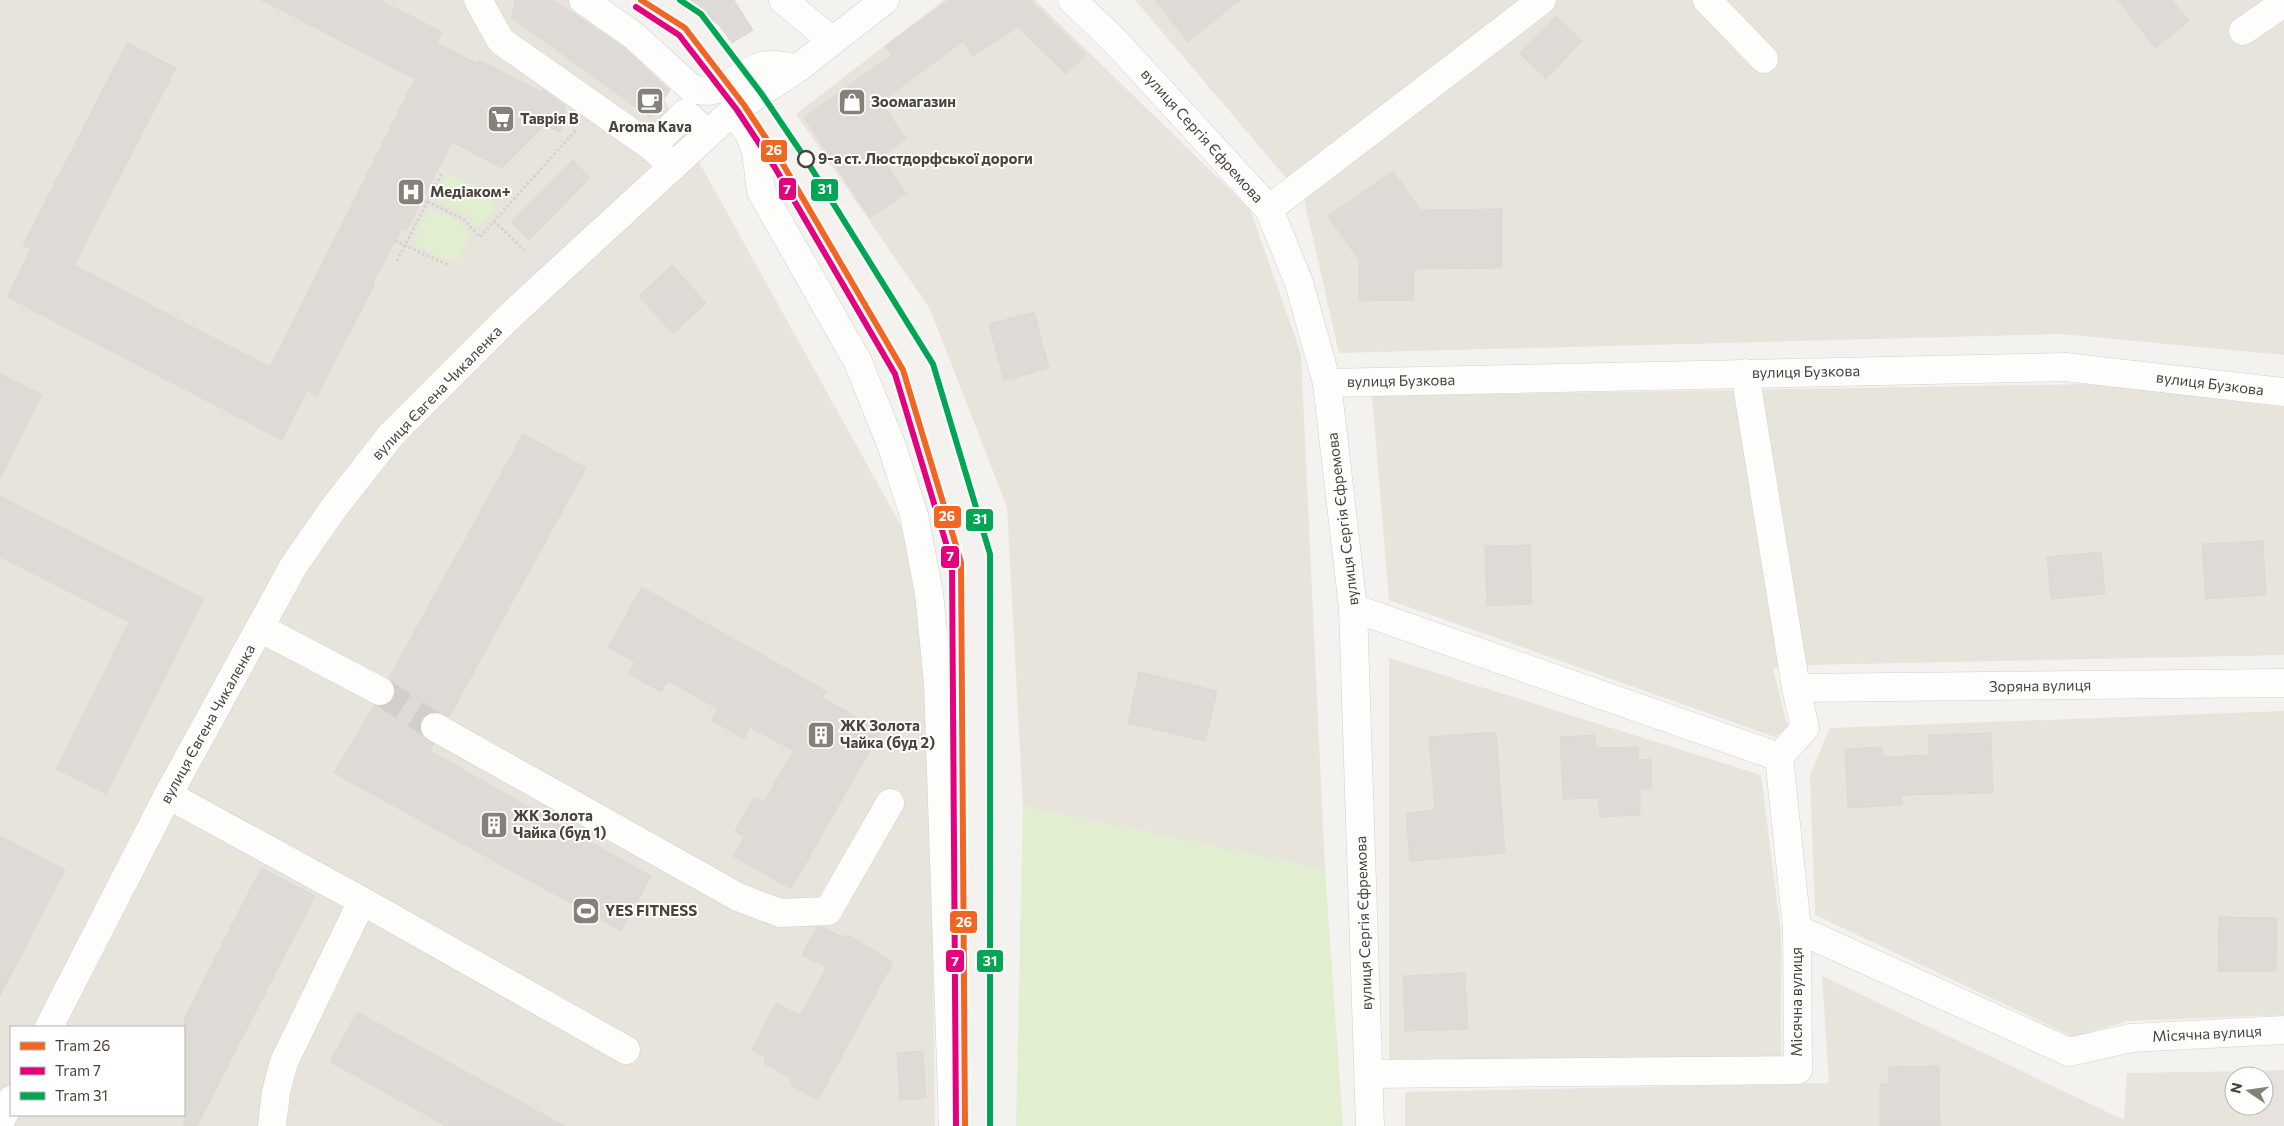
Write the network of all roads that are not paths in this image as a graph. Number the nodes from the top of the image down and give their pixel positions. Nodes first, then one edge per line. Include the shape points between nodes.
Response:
1 (478, 0) edge
2 (583, 0) edge
3 (783, 0) edge
4 (885, 0) edge
5 (1072, 0) edge
6 (1542, 0) edge
7 (1707, 0) edge
8 (2284, 3) edge
9 (2243, 31) dead end
10 (832, 41) junction
11 (1764, 59) dead end
12 (798, 68) junction
13 (733, 111) junction
14 (708, 134) junction
15 (652, 147) junction
16 (673, 166) junction
17 (1269, 209) junction
18 (1746, 373) junction
19 (1327, 383) junction
20 (2284, 392) edge
21 (1353, 608) junction
22 (260, 628) junction
23 (2284, 683) edge
24 (1796, 688) junction
25 (380, 691) tunnel mouth
26 (435, 726) tunnel mouth
27 (1779, 757) junction
28 (168, 795) junction
29 (890, 803) dead end
30 (362, 901) junction
31 (1797, 929) junction
32 (50, 1026) edge
33 (2284, 1030) edge
34 (626, 1050) dead end
35 (1369, 1074) junction
36 (10, 1102) edge
37 (0, 1122) edge
38 (272, 1126) edge
39 (953, 1126) edge
40 (1370, 1126) edge

1 - 15 street via 501,41
2 - 12 street via 633,36 690,87 700,92 713,92 764,65
3 - 10 street
4 - 10 street, вулиця Євгена Чикаленка
5 - 17 street, вулиця Сергія Єфремова via 1114,40
6 - 17 street
7 - 11 street
8 - 9 street
10 - 12 street, вулиця Євгена Чикаленка
12 - 13 street, вулиця Євгена Чикаленка
13 - 14 street, вулиця Євгена Чикаленка
13 - 39 street via 756,151 761,190 858,362 891,444 914,515 930,592 938,683
14 - 15 street via 684,113
14 - 16 street, вулиця Євгена Чикаленка
15 - 16 street
16 - 22 street, вулиця Євгена Чикаленка via 510,316 391,436 332,510 294,565
17 - 19 street, вулиця Сергія Єфремова via 1299,283
18 - 19 street, вулиця Бузкова
18 - 20 street, вулиця Бузкова via 2065,367
18 - 24 street
19 - 21 street, вулиця Сергія Єфремова
21 - 27 street
21 - 35 street, вулиця Сергія Єфремова
22 - 25 street
22 - 28 street, вулиця Євгена Чикаленка
23 - 24 street, Зоряна вулиця
24 - 27 street via 1805,728
26 - 29 street via 738,897 780,913 828,911
27 - 31 street
28 - 30 street
28 - 32 street, вулиця Євгена Чикаленка
30 - 34 street
30 - 38 street via 284,1062
31 - 33 street, Місячна вулиця via 2069,1052 2131,1038
31 - 35 street, Місячна вулиця via 1798,1070
35 - 40 street, вулиця Сергія Єфремова
36 - 37 street

